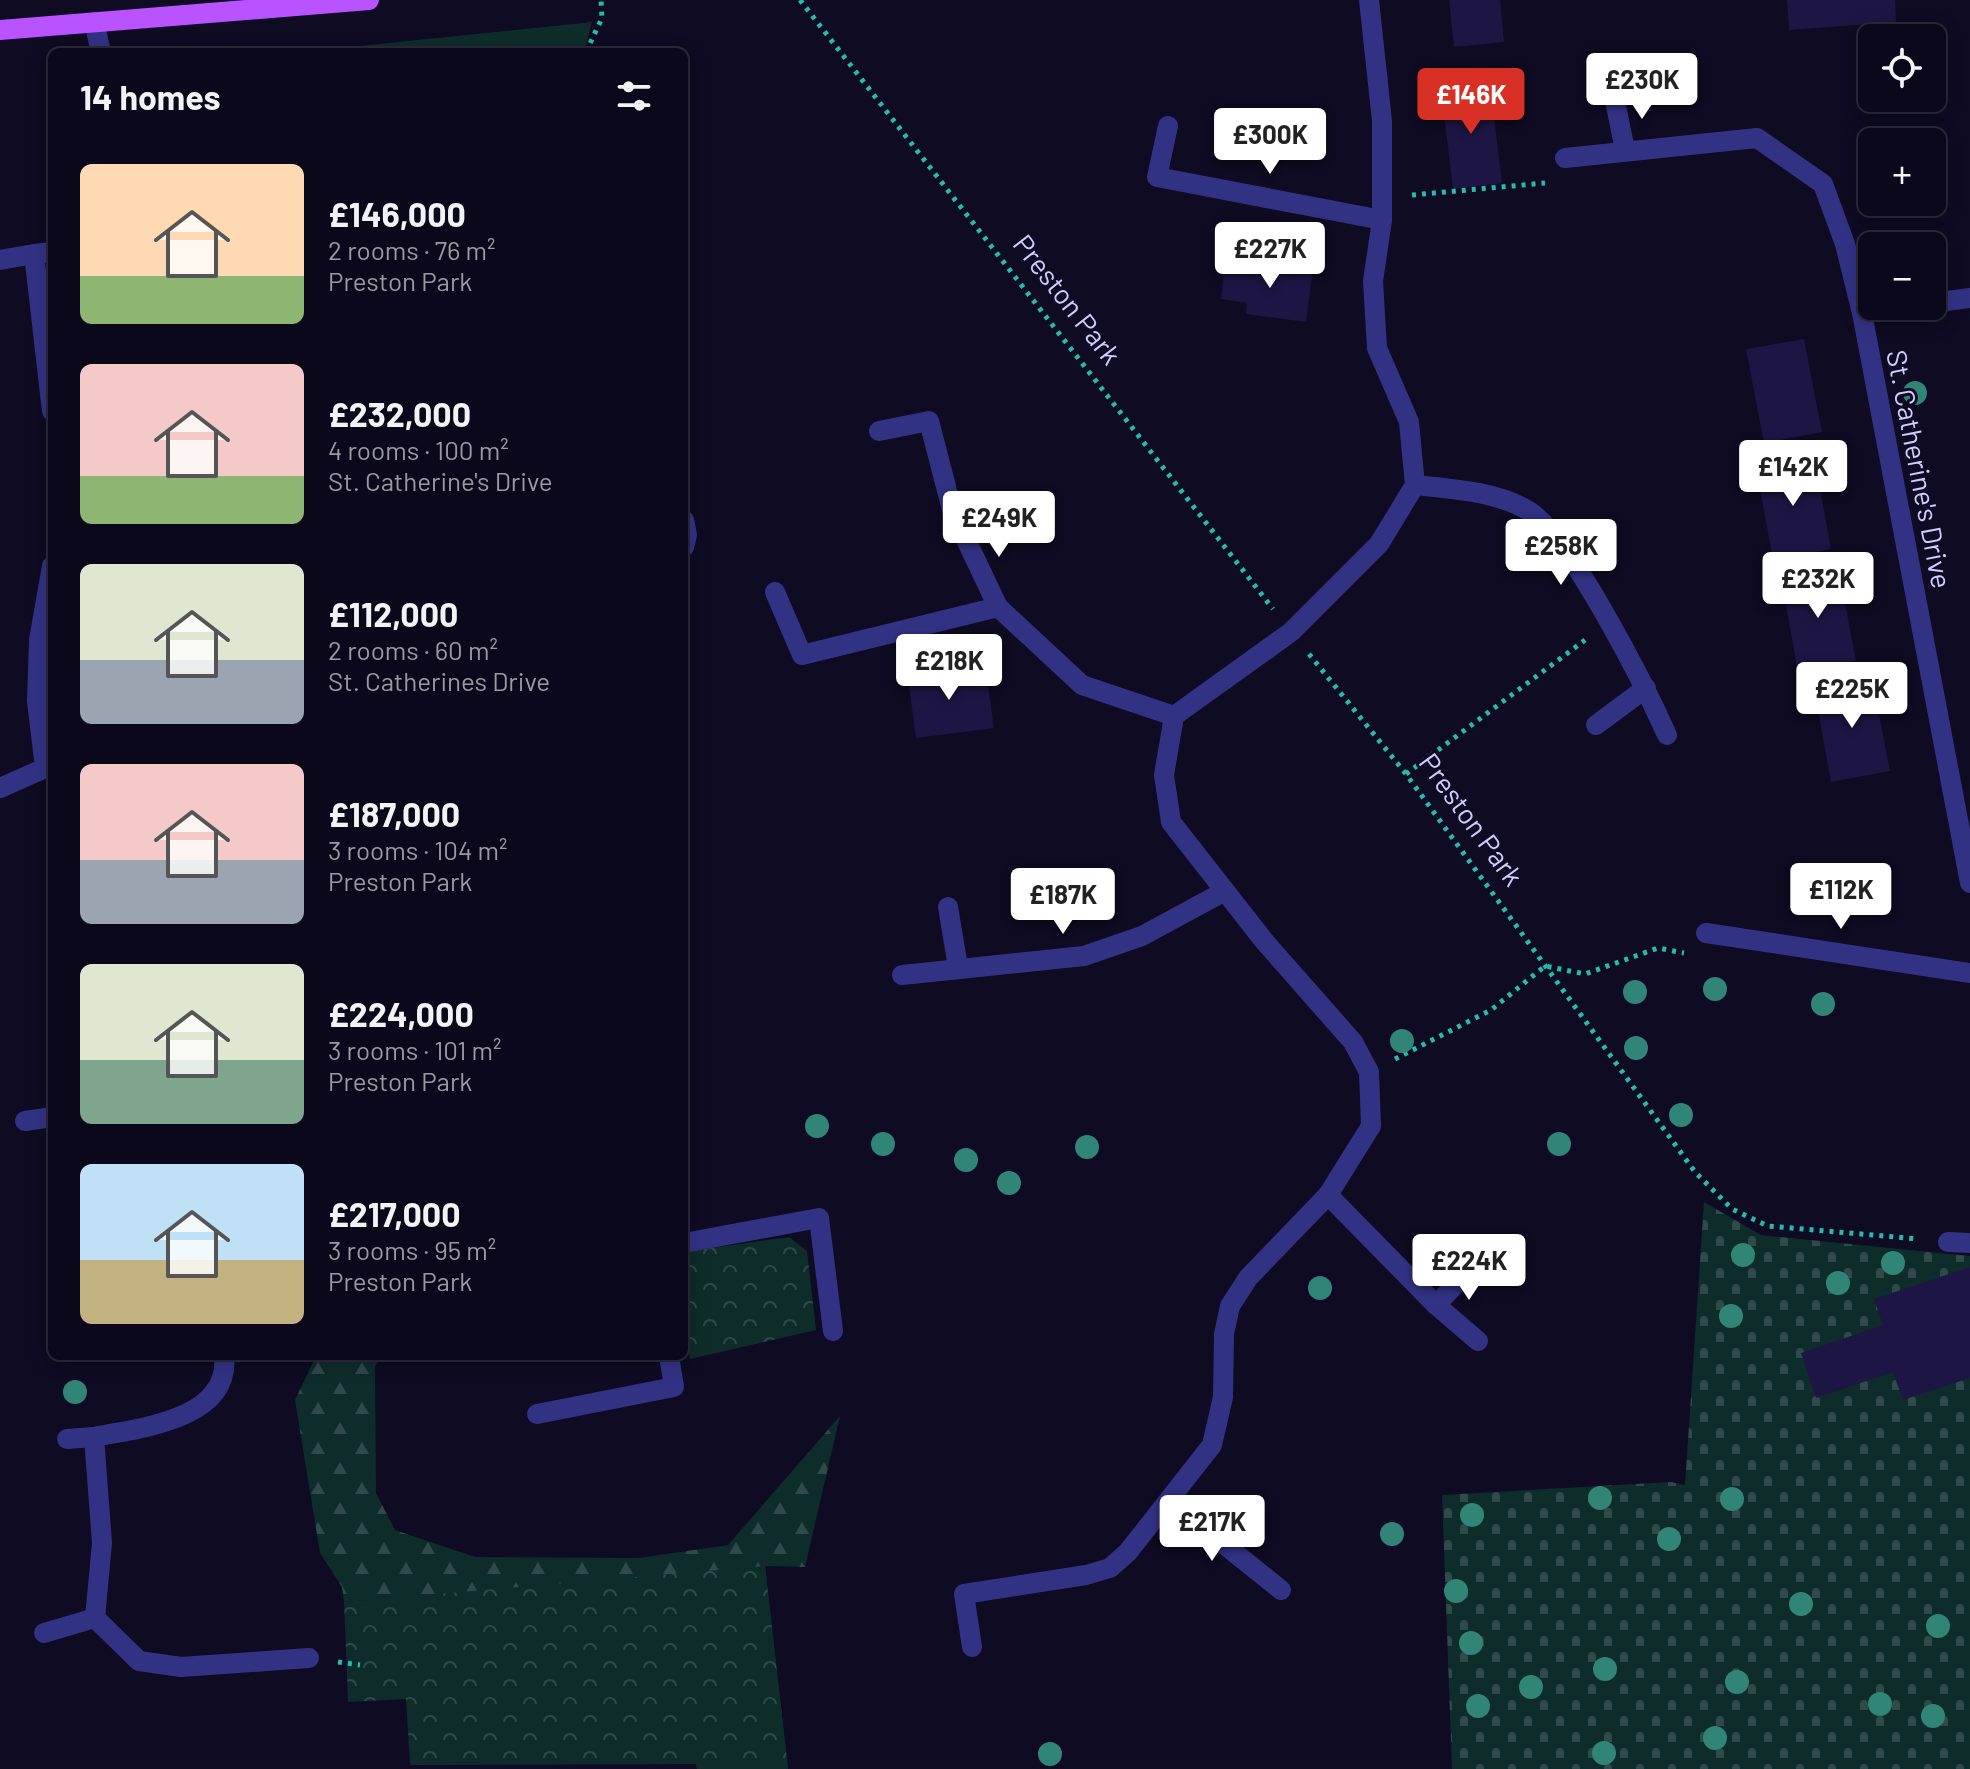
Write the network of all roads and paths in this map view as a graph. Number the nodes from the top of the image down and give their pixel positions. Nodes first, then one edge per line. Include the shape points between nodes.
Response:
1 (363, 0) edge
2 (369, 0) edge
3 (601, 0) edge
4 (800, 0) edge
5 (1369, 0) edge
6 (94, 22) junction
7 (0, 30) edge
8 (100, 48) edge
9 (588, 48) edge
10 (1615, 101) dead end
11 (1168, 126) dead end
12 (1625, 150) junction
13 (1565, 158) joint
14 (1383, 197) junction
15 (1382, 220) junction
16 (43, 253) edge
17 (0, 260) edge
18 (1858, 297) edge
19 (1970, 298) edge
20 (1946, 301) edge
21 (1863, 320) edge
22 (48, 341) edge
23 (879, 431) dead end
24 (1415, 485) junction
25 (48, 589) edge
26 (775, 592) dead end
27 (998, 607) junction
28 (1608, 623) junction
29 (1291, 632) junction
30 (1646, 688) junction
31 (1174, 716) junction
32 (1596, 725) dead end
33 (1667, 735) dead end
34 (48, 769) edge
35 (1406, 774) junction
36 (0, 788) edge
37 (1970, 883) edge
38 (1225, 891) junction
39 (948, 907) dead end
40 (1706, 933) joint
41 (1545, 966) junction
42 (958, 967) junction
43 (1970, 973) edge
44 (902, 975) dead end
45 (1369, 1072) junction
46 (48, 1118) edge
47 (25, 1121) dead end
48 (1328, 1195) junction
49 (688, 1242) edge
50 (1948, 1242) joint
51 (1970, 1243) edge
52 (1470, 1269) dead end
53 (1436, 1305) junction
54 (833, 1331) dead end
55 (1478, 1341) dead end
56 (224, 1360) edge
57 (670, 1360) edge
58 (537, 1414) dead end
59 (94, 1437) junction
60 (67, 1439) dead end
61 (1170, 1501) junction
62 (1281, 1590) dead end
63 (95, 1618) junction
64 (44, 1633) dead end
65 (972, 1647) dead end
66 (309, 1658) dead end

1 - 2 main road
1 - 6 main road
3 - 9 path via 602,18
4 - 29 path, Preston Park
5 - 14 street via 1382,121
6 - 7 main road
6 - 8 street
10 - 12 street
11 - 15 street via 1157,177
12 - 13 street, St. Catherine's Drive
12 - 18 street, St. Catherine's Drive via 1757,138 1823,184
13 - 14 path via 1570,180
14 - 15 street
15 - 24 street via 1373,281 1377,348 1409,422
16 - 17 street
16 - 22 street
19 - 20 street
21 - 37 street, St. Catherine's Drive
23 - 27 street via 929,421 952,510
24 - 28 street via 1474,491 1529,511 1563,548
24 - 29 street via 1379,544
25 - 34 street via 37,701
26 - 27 street via 802,655
27 - 31 street via 1082,685
28 - 30 street
28 - 35 path
29 - 31 street
29 - 35 path, Preston Park
30 - 32 street
30 - 33 street
31 - 38 street via 1164,775 1171,822
34 - 36 street
35 - 41 path, Preston Park
38 - 42 street via 1142,936 1084,956
38 - 45 street via 1332,1014
39 - 42 street
40 - 41 path via 1690,954 1658,948 1585,974
40 - 43 street
41 - 45 path via 1491,1010
41 - 50 path, Preston Park via 1695,1172 1732,1209 1768,1226
42 - 44 street
45 - 48 street via 1371,1126
46 - 47 street
48 - 53 street
48 - 61 street via 1248,1278 1230,1306 1223,1397 1212,1445
49 - 54 street via 819,1218
50 - 51 street
52 - 53 street
53 - 55 street
56 - 59 street via 219,1388 171,1422
57 - 58 street via 674,1387
59 - 60 street
59 - 63 street via 102,1543
61 - 62 street
61 - 65 street via 1110,1568 964,1594
63 - 64 street
63 - 66 street via 139,1661 181,1667

